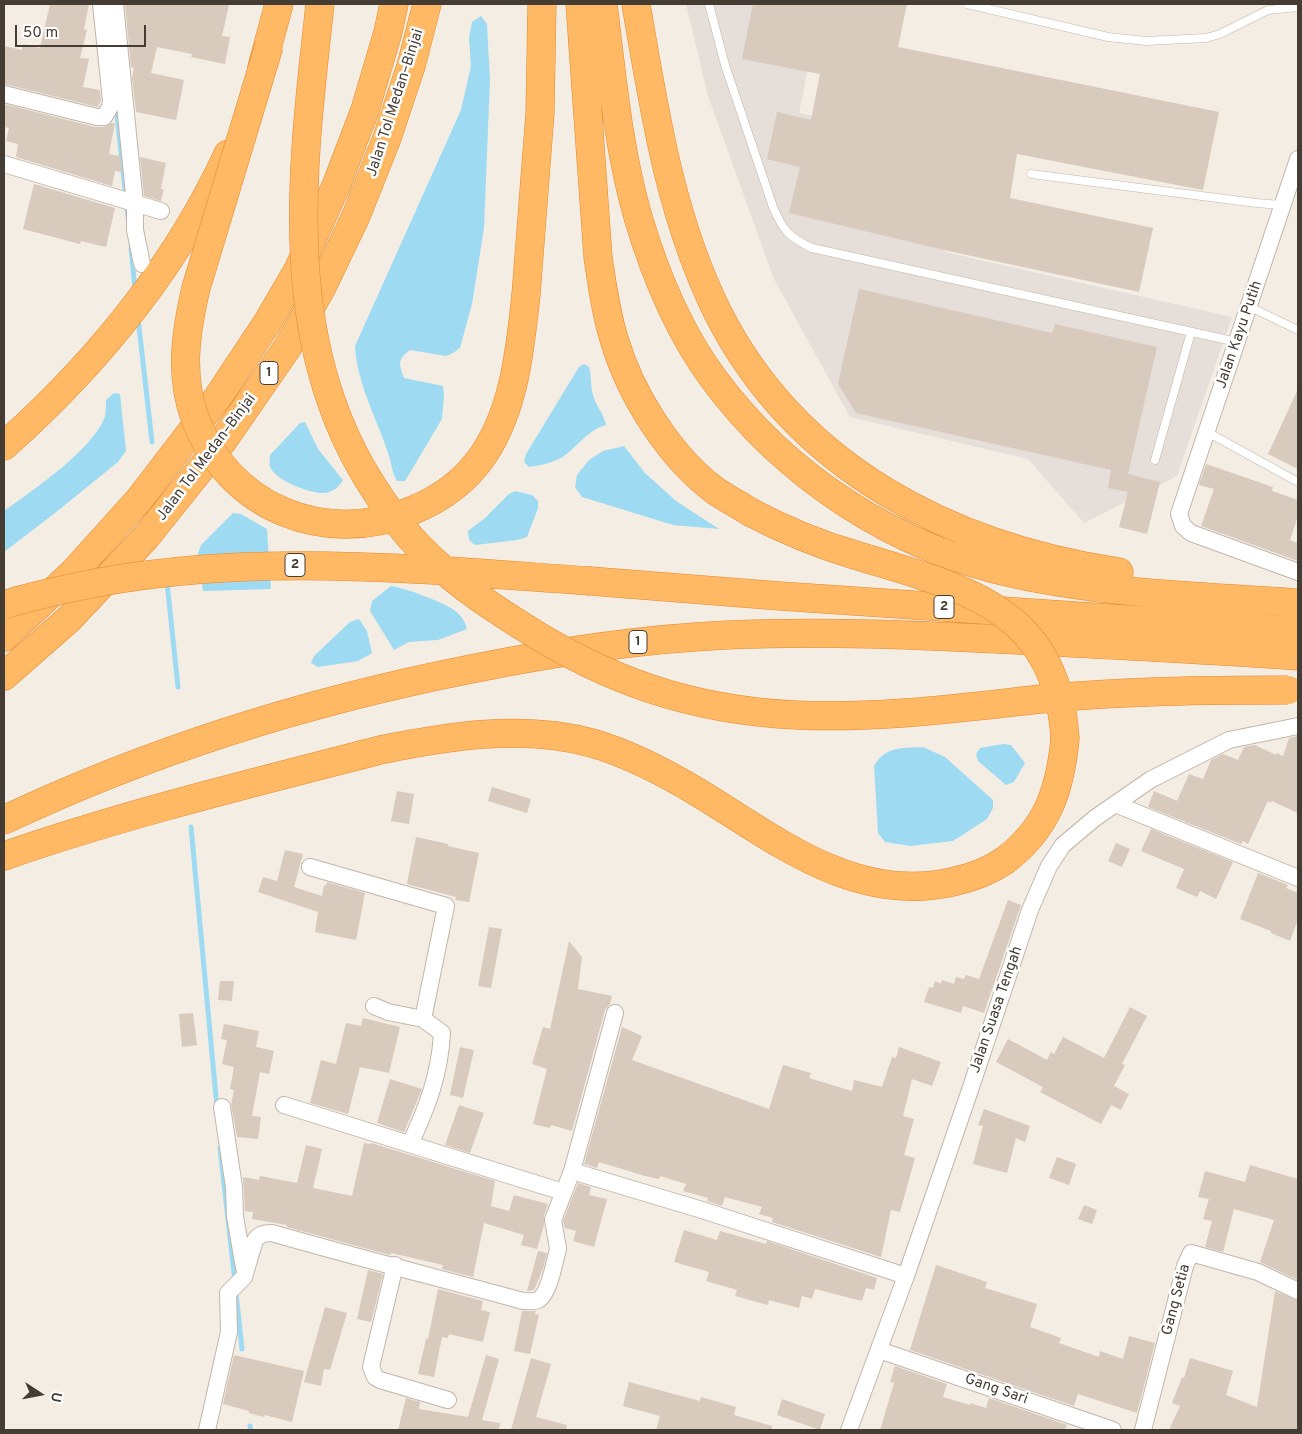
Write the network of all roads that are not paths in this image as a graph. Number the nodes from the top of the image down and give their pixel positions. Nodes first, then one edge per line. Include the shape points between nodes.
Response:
1 (101, 4) edge
2 (115, 4) edge
3 (279, 4) edge
4 (320, 4) edge
5 (394, 4) edge
6 (427, 4) edge
7 (542, 4) edge
8 (580, 4) edge
9 (603, 4) edge
10 (636, 4) edge
11 (709, 4) edge
12 (967, 4) edge
13 (1298, 7) edge
14 (269, 46) junction
15 (4, 94) edge
16 (1298, 159) edge
17 (4, 164) edge
18 (1031, 174) dead end
19 (128, 202) junction
20 (1282, 205) junction
21 (160, 211) dead end
22 (142, 264) dead end
23 (1250, 307) junction
24 (1298, 330) edge
25 (1191, 332) junction
26 (1237, 342) junction
27 (1207, 432) junction
28 (4, 446) edge
29 (1155, 460) dead end
30 (1298, 482) edge
31 (1298, 572) edge
32 (1298, 593) edge
33 (1298, 603) edge
34 (4, 605) edge
35 (1298, 631) edge
36 (4, 637) edge
37 (1298, 656) edge
38 (4, 676) edge
39 (1293, 690) edge
40 (1298, 726) edge
41 (1115, 804) junction
42 (4, 820) edge
43 (4, 856) edge
44 (310, 867) dead end
45 (1298, 878) edge
46 (374, 1006) dead end
47 (615, 1013) dead end
48 (423, 1019) junction
49 (284, 1106) dead end
50 (222, 1107) dead end
51 (410, 1144) junction
52 (572, 1171) junction
53 (563, 1192) junction
54 (395, 1265) junction
55 (906, 1276) junction
56 (239, 1281) junction
57 (1298, 1291) edge
58 (879, 1350) junction
59 (448, 1400) dead end
60 (207, 1430) edge
61 (848, 1430) edge
62 (1113, 1430) edge
63 (1143, 1430) edge

1 - 15 street via 111,100 104,117
2 - 19 street
3 - 14 highway
4 - 39 highway, bridge via 303,216 306,293 313,341 334,413 364,474 408,535 471,592 560,650 598,668 671,696 734,710 855,716 1143,692
5 - 36 highway, Jalan Tol Medan–Binjai / 1 via 365,110 336,186 298,270 267,323 218,397 138,501 73,573
6 - 38 highway, Jalan Tol Medan–Binjai / 1 via 396,111 356,216 322,288 287,348 222,442 146,537 69,619
7 - 14 highway, bridge via 540,113 526,295 518,359 505,413 483,455 467,476 426,505 381,521 322,523 282,512 230,475 203,437 188,397 185,347 196,288
8 - 43 highway, bridge via 598,257 608,314 621,360 638,395 653,422 692,470 716,491 750,512 785,530 928,576 970,594 1003,613 1021,629 1050,668 1063,714 1063,764 1048,811 1036,832 996,867 968,879 908,887 872,882 838,872 779,844 699,792 617,752 569,738 526,733 472,735 380,750 174,803
9 - 33 highway via 627,172 649,254 689,340 712,377 757,428 801,470 835,496 913,540 948,555 1014,574 1144,592
10 - 32 highway via 664,154 680,215 702,277 717,312 749,367 816,440 864,478 910,506 959,530 1010,549 1115,571
11 - 25 lane via 725,65 773,207 782,228 792,237 812,248
12 - 13 lane via 1108,37 1146,41 1206,38 1268,10
14 - 28 highway, bridge via 242,122 202,205 170,256 132,312 95,356
16 - 20 street, Jalan Kayu Putih
17 - 19 street
18 - 20 lane
19 - 21 street
19 - 22 street
20 - 23 street, Jalan Kayu Putih
23 - 24 lane
23 - 26 street, Jalan Kayu Putih
25 - 26 lane
25 - 29 lane
26 - 27 street, Jalan Kayu Putih
27 - 30 lane
27 - 31 street, Jalan Kayu Putih via 1179,510 1180,522 1190,533
34 - 35 highway, 2, bridge via 129,576 227,567 345,566
37 - 42 highway, 1 via 868,633 726,635 590,648 431,677 263,720 134,764
40 - 41 street, Jalan Suasa Tengah via 1224,742 1150,780
41 - 45 street
41 - 55 street, Jalan Suasa Tengah via 1063,846 1040,885
44 - 48 street via 446,906
46 - 48 street
47 - 52 street
48 - 51 street via 442,1033 441,1052 428,1106
49 - 51 street
50 - 56 street via 234,1187
51 - 53 street
52 - 53 street
52 - 55 street
53 - 54 street via 553,1220 557,1253 547,1290 540,1300 523,1301
54 - 56 street via 266,1233 255,1240
54 - 59 street via 372,1373 380,1380
55 - 58 street, Jalan Suasa Tengah
56 - 60 street via 228,1293 229,1332
57 - 63 street, Gang Setia via 1258,1272 1191,1253 1184,1266
58 - 61 street, Jalan Suasa Tengah
58 - 62 street, Gang Sari

